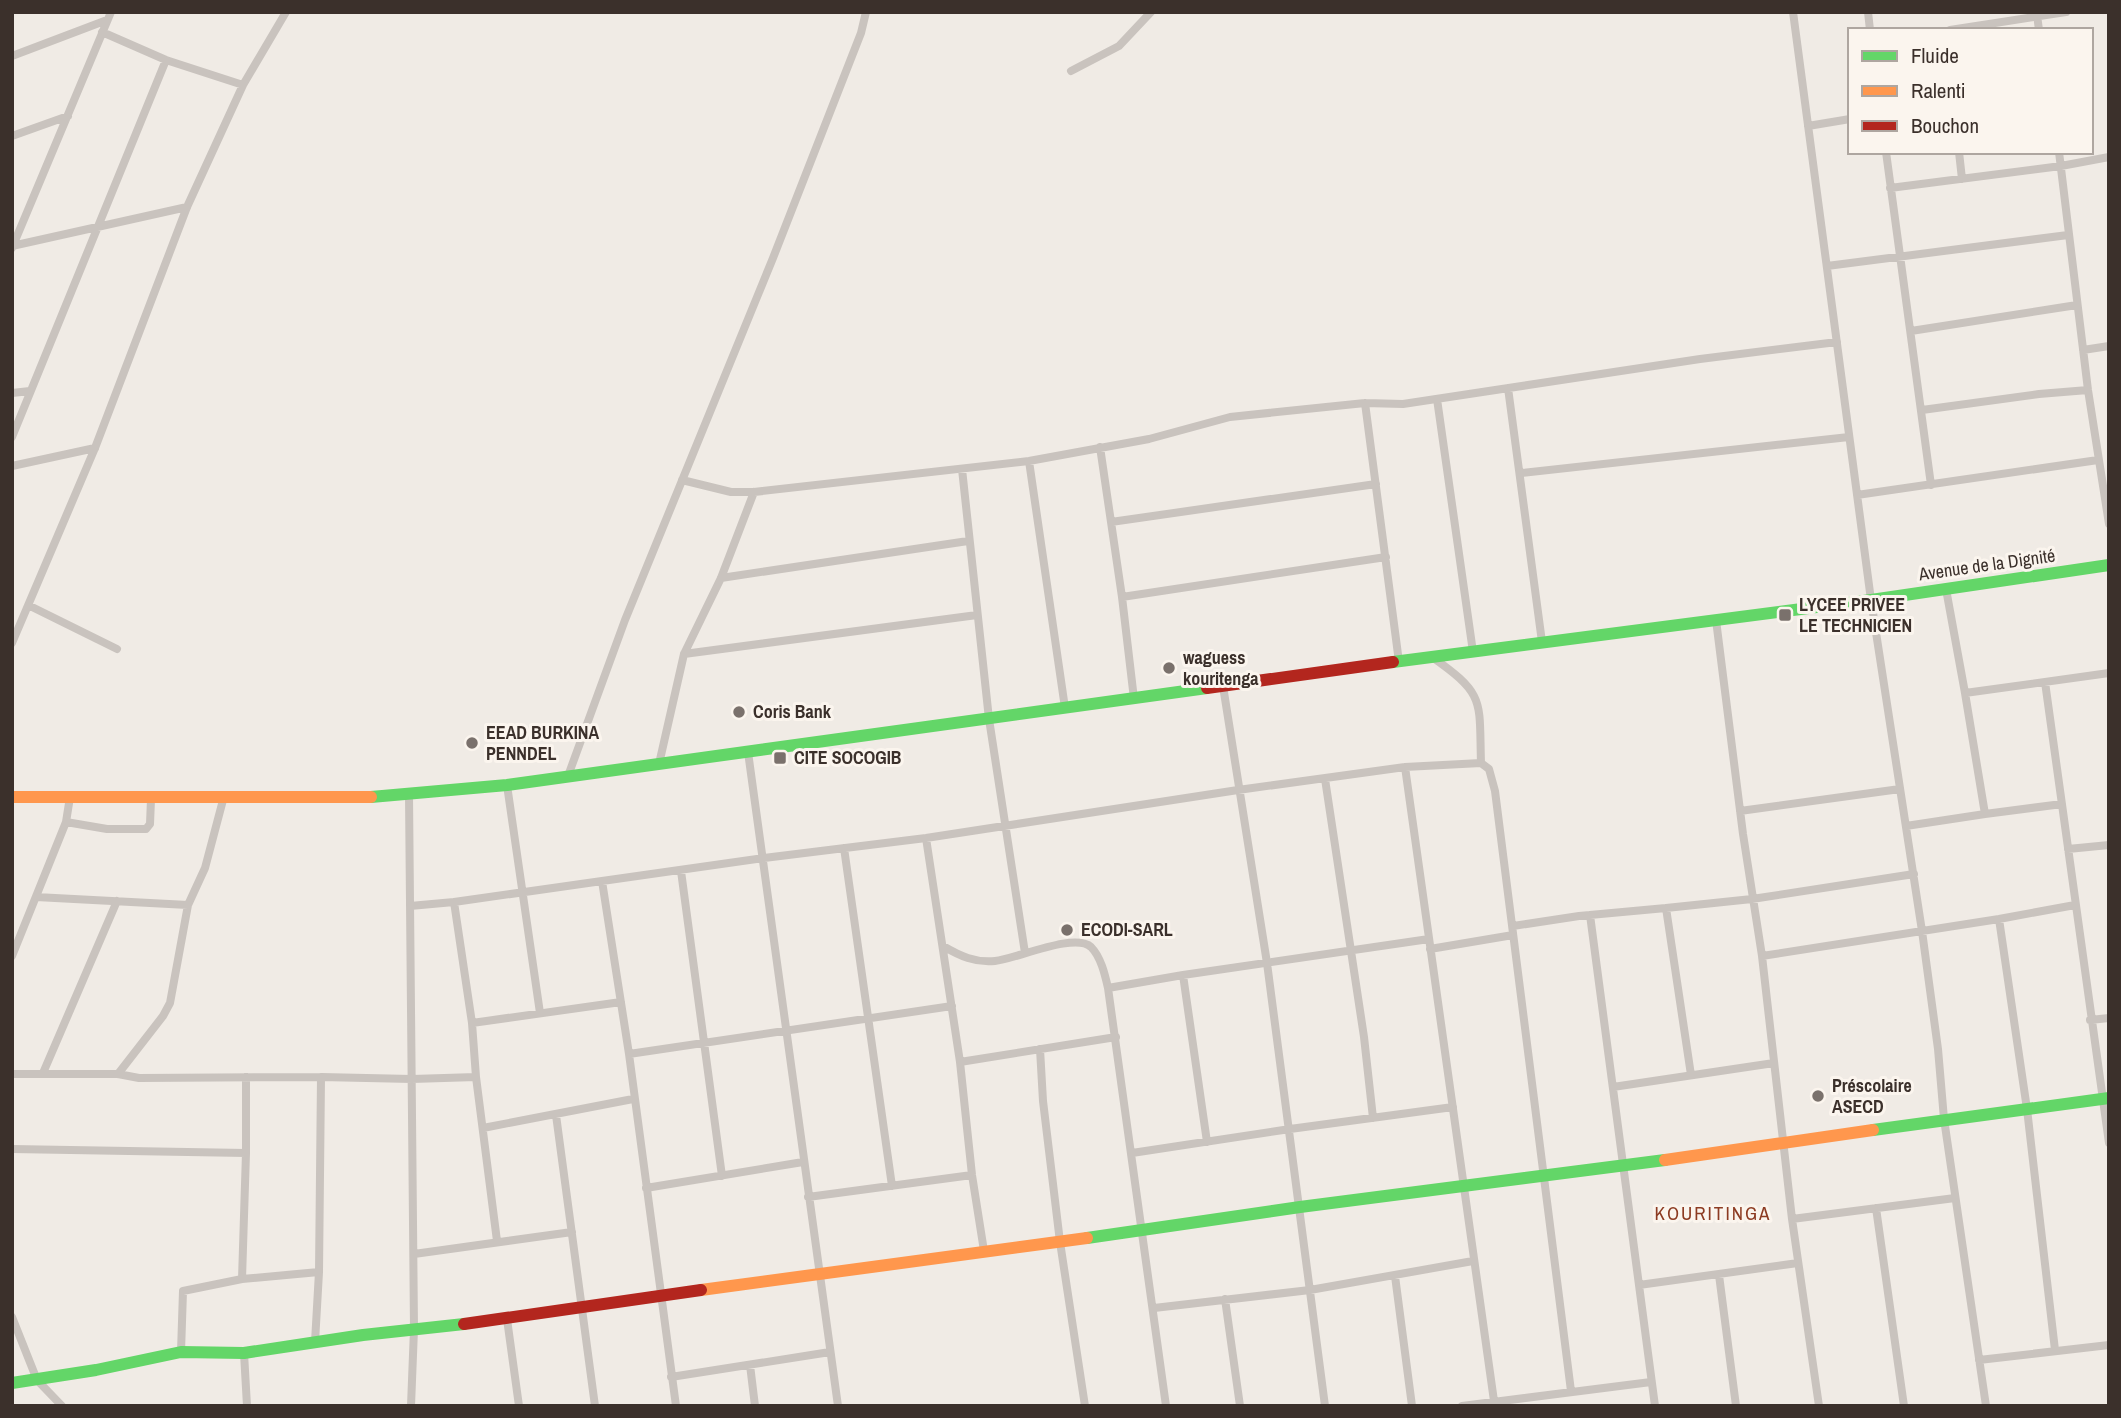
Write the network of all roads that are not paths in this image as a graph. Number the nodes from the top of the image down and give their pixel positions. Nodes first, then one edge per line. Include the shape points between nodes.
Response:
1 (286, 12) edge
2 (866, 12) edge
3 (1151, 12) edge
4 (1793, 12) edge
5 (2066, 12) edge
6 (2037, 15) edge
7 (109, 16) edge
8 (1962, 28) edge
9 (102, 32) junction
10 (12, 56) edge
11 (166, 60) junction
12 (1071, 71) dead end
13 (243, 85) junction
14 (68, 116) junction
15 (1848, 120) edge
16 (1808, 126) junction
17 (12, 136) edge
18 (1886, 154) edge
19 (1959, 154) edge
20 (2059, 154) edge
21 (2109, 157) edge
22 (2061, 166) junction
23 (1962, 178) junction
24 (1890, 188) junction
25 (187, 207) junction
26 (98, 226) junction
27 (2068, 235) junction
28 (13, 247) edge
29 (1901, 257) junction
30 (1827, 266) junction
31 (2077, 305) junction
32 (1910, 331) junction
33 (1836, 342) junction
34 (2109, 346) edge
35 (2083, 349) junction
36 (1508, 388) junction
37 (2088, 390) junction
38 (30, 391) junction
39 (12, 393) edge
40 (1437, 399) junction
41 (1365, 403) junction
42 (1922, 410) junction
43 (12, 437) edge
44 (1849, 437) junction
45 (1100, 447) junction
46 (95, 448) junction
47 (2098, 460) junction
48 (1029, 461) junction
49 (12, 467) edge
50 (961, 469) junction
51 (1521, 473) junction
52 (681, 480) junction
53 (1376, 484) junction
54 (1931, 485) junction
55 (754, 492) junction
56 (1857, 495) junction
57 (1111, 522) junction
58 (2109, 524) edge
59 (968, 541) junction
60 (1385, 557) junction
61 (2109, 565) edge
62 (721, 578) junction
63 (1946, 589) junction
64 (1122, 597) junction
65 (1871, 600) junction
66 (30, 606) junction
67 (977, 615) junction
68 (1717, 620) junction
69 (16, 622) edge
70 (1542, 642) junction
71 (12, 643) edge
72 (117, 649) dead end
73 (1473, 652) junction
74 (684, 654) junction
75 (1432, 657) junction
76 (1399, 662) junction
77 (2109, 673) edge
78 (2045, 682) junction
79 (1223, 686) junction
80 (1965, 693) junction
81 (1134, 699) junction
82 (1065, 708) junction
83 (989, 719) junction
84 (748, 752) junction
85 (1481, 762) junction
86 (659, 764) junction
87 (1405, 767) junction
88 (568, 776) junction
89 (1325, 779) junction
90 (507, 785) junction
91 (1900, 789) junction
92 (1238, 790) junction
93 (409, 795) junction
94 (12, 797) edge
95 (70, 797) junction
96 (151, 799) junction
97 (223, 800) junction
98 (2062, 804) junction
99 (1740, 811) junction
100 (1985, 814) junction
101 (66, 822) junction
102 (1906, 826) junction
103 (1005, 827) junction
104 (926, 838) junction
105 (2109, 845) edge
106 (844, 848) junction
107 (2068, 849) junction
108 (764, 858) junction
109 (681, 870) junction
110 (1914, 874) junction
111 (602, 881) junction
112 (522, 893) junction
113 (36, 897) junction
114 (1752, 899) junction
115 (117, 901) junction
116 (454, 902) junction
117 (188, 905) junction
118 (2075, 905) junction
119 (411, 906) junction
120 (1667, 908) junction
121 (1590, 915) junction
122 (1999, 919) junction
123 (1513, 931) junction
124 (1922, 931) junction
125 (1430, 944) junction
126 (943, 946) junction
127 (1350, 951) junction
128 (1025, 953) junction
129 (12, 956) edge
130 (1762, 956) junction
131 (1266, 963) junction
132 (1183, 975) junction
133 (1108, 988) junction
134 (621, 1002) junction
135 (952, 1006) junction
136 (540, 1013) junction
137 (2109, 1017) edge
138 (867, 1019) junction
139 (2090, 1020) junction
140 (472, 1023) junction
141 (786, 1030) junction
142 (1116, 1037) junction
143 (706, 1042) junction
144 (1040, 1049) junction
145 (629, 1054) junction
146 (960, 1062) junction
147 (1774, 1063) junction
148 (43, 1073) junction
149 (12, 1074) edge
150 (118, 1074) junction
151 (1691, 1075) junction
152 (246, 1077) junction
153 (321, 1077) junction
154 (476, 1077) junction
155 (412, 1079) junction
156 (1613, 1087) junction
157 (2105, 1099) edge
158 (633, 1100) junction
159 (1453, 1107) junction
160 (2027, 1109) junction
161 (556, 1115) junction
162 (1373, 1118) junction
163 (1944, 1119) junction
164 (483, 1128) junction
165 (1290, 1129) junction
166 (1207, 1142) junction
167 (1782, 1142) junction
168 (2109, 1143) edge
169 (12, 1149) edge
170 (246, 1153) junction
171 (1132, 1153) junction
172 (803, 1162) junction
173 (1622, 1166) junction
174 (972, 1175) junction
175 (722, 1176) junction
176 (1542, 1177) junction
177 (892, 1186) junction
178 (1465, 1186) junction
179 (646, 1188) junction
180 (808, 1198) junction
181 (1955, 1198) junction
182 (1300, 1207) junction
183 (1876, 1208) junction
184 (1792, 1219) junction
185 (1142, 1230) junction
186 (572, 1232) junction
187 (497, 1241) junction
188 (1060, 1242) junction
189 (984, 1251) junction
190 (414, 1254) junction
191 (1473, 1261) junction
192 (1798, 1263) junction
193 (319, 1272) junction
194 (820, 1273) junction
195 (1719, 1275) junction
196 (1395, 1276) junction
197 (242, 1279) junction
198 (1639, 1285) junction
199 (1310, 1290) junction
200 (660, 1295) junction
201 (1225, 1299) junction
202 (582, 1307) junction
203 (1154, 1308) junction
204 (12, 1317) edge
205 (507, 1319) junction
206 (414, 1329) junction
207 (315, 1342) junction
208 (2109, 1345) edge
209 (2055, 1350) junction
210 (181, 1352) junction
211 (831, 1352) junction
212 (244, 1353) junction
213 (1979, 1360) junction
214 (750, 1365) junction
215 (671, 1377) junction
216 (37, 1380) junction
217 (1651, 1382) junction
218 (12, 1383) edge
219 (1571, 1391) junction
220 (1494, 1401) junction
221 (62, 1406) edge
222 (247, 1406) edge
223 (411, 1406) edge
224 (519, 1406) edge
225 (595, 1406) edge
226 (676, 1406) edge
227 (755, 1406) edge
228 (838, 1406) edge
229 (1085, 1406) edge
230 (1166, 1406) edge
231 (1240, 1406) edge
232 (1325, 1406) edge
233 (1412, 1406) edge
234 (1462, 1406) edge
235 (1655, 1406) edge
236 (1736, 1406) edge
237 (1819, 1406) edge
238 (1904, 1406) edge
239 (1986, 1406) edge

1 - 13 street
2 - 52 street via 778,245
3 - 12 street via 1119,46
4 - 16 street
5 - 6 street
6 - 8 street
7 - 9 street
7 - 10 street
9 - 11 street
9 - 14 street
11 - 13 street
11 - 26 street
13 - 25 street
14 - 17 street
14 - 28 street
15 - 16 street
16 - 30 street
18 - 24 street
19 - 23 street
20 - 22 street
21 - 22 street
22 - 23 street
22 - 27 street
23 - 24 street
24 - 29 street
25 - 26 street
25 - 46 street
26 - 28 street
26 - 38 street
27 - 29 street
27 - 31 street
29 - 30 street
29 - 32 street
30 - 33 street
31 - 32 street
31 - 35 street
32 - 42 street
33 - 36 street
33 - 44 street
34 - 35 street
35 - 37 street
36 - 40 street
36 - 51 street
37 - 42 street
37 - 47 street
38 - 39 street
38 - 43 street
40 - 41 street
40 - 73 street
41 - 45 street via 1230,416 1149,439
41 - 53 street
42 - 54 street
44 - 51 street
44 - 56 street
45 - 48 street
45 - 57 street
46 - 49 street
46 - 66 street
47 - 54 street
47 - 58 street
48 - 50 street
48 - 82 street
50 - 55 street
50 - 59 street
51 - 70 street
52 - 55 street via 731,492
52 - 88 street
53 - 57 street
53 - 60 street
54 - 56 street
55 - 62 street
56 - 65 street
57 - 64 street
59 - 62 street
59 - 67 street
60 - 64 street
60 - 76 street
61 - 63 street, Avenue de la Dignité
62 - 74 street
63 - 65 street, Avenue de la Dignité
63 - 80 street
64 - 81 street
65 - 68 street, Avenue de la Dignité
65 - 91 street
66 - 69 street
66 - 72 street
67 - 74 street
67 - 83 street
68 - 70 street, Avenue de la Dignité
68 - 99 street
69 - 71 street
70 - 73 street, Avenue de la Dignité
73 - 75 street, Avenue de la Dignité
74 - 86 street
75 - 76 street, Avenue de la Dignité
75 - 85 street via 1476,695
76 - 79 street, Avenue de la Dignité
77 - 78 street
78 - 80 street
78 - 98 street
79 - 81 street, Avenue de la Dignité
79 - 92 street
80 - 100 street
81 - 82 street, Avenue de la Dignité
82 - 83 street, Avenue de la Dignité
83 - 84 street, Avenue de la Dignité
83 - 103 street
84 - 86 street, Avenue de la Dignité
84 - 108 street
85 - 87 street
85 - 123 street via 1489,769 1495,791
86 - 88 street, Avenue de la Dignité
87 - 89 street
87 - 125 street
88 - 90 street, Avenue de la Dignité
89 - 92 street
89 - 127 street
90 - 93 street, Avenue de la Dignité
90 - 112 street
91 - 99 street
91 - 102 street
92 - 103 street
92 - 131 street
93 - 97 street, Avenue de la Dignité
93 - 119 street
94 - 95 street, Avenue de la Dignité
95 - 96 street, Avenue de la Dignité
95 - 101 street
96 - 97 street, Avenue de la Dignité
96 - 101 street via 146,829
97 - 117 street via 205,868
98 - 100 street
98 - 107 street
99 - 114 street
100 - 102 street
101 - 113 street
102 - 110 street
103 - 104 street
103 - 128 street
104 - 106 street
104 - 126 street
105 - 107 street
106 - 108 street
106 - 138 street
107 - 118 street
108 - 109 street
108 - 141 street
109 - 111 street
109 - 143 street
110 - 114 street
110 - 124 street
111 - 112 street
111 - 134 street
112 - 116 street
112 - 136 street
113 - 115 street
113 - 129 street
114 - 120 street
114 - 130 street
115 - 117 street
115 - 148 street
116 - 119 street
116 - 140 street
117 - 150 street via 170,1003
118 - 122 street
118 - 139 street
119 - 155 street
120 - 121 street
120 - 151 street
121 - 123 street
121 - 156 street
122 - 124 street
122 - 160 street
123 - 125 street
123 - 176 street
124 - 130 street
124 - 163 street
125 - 127 street
125 - 159 street
126 - 128 street via 980,961
126 - 135 street
127 - 131 street
127 - 162 street
128 - 133 street via 1084,943 1095,953
130 - 147 street
131 - 132 street
131 - 165 street
132 - 133 street
132 - 166 street
133 - 142 street
134 - 136 street
134 - 145 street
135 - 138 street
135 - 146 street
136 - 140 street
137 - 139 street
138 - 141 street
138 - 177 street
139 - 157 street
140 - 154 street
141 - 143 street
141 - 172 street
142 - 144 street
142 - 171 street
143 - 145 street
143 - 175 street
144 - 146 street
144 - 188 street
145 - 158 street
146 - 174 street
147 - 151 street
147 - 167 street
148 - 149 street
148 - 150 street
150 - 152 street via 139,1078
151 - 156 street
152 - 153 street
152 - 170 street
153 - 155 street
153 - 193 street
154 - 155 street
154 - 164 street
155 - 190 street
156 - 173 street
157 - 160 street
157 - 168 street
158 - 161 street
158 - 179 street
159 - 162 street
159 - 178 street
160 - 163 street
160 - 209 street
161 - 164 street
161 - 186 street
162 - 165 street
163 - 167 street
163 - 181 street
164 - 187 street
165 - 166 street
165 - 182 street
166 - 171 street
167 - 173 street
167 - 184 street
169 - 170 street
170 - 197 street
171 - 185 street
172 - 175 street
172 - 180 street
173 - 176 street
173 - 198 street
174 - 177 street
174 - 189 street
175 - 179 street
176 - 178 street
176 - 219 street
177 - 180 street
178 - 182 street
178 - 191 street
179 - 200 street
180 - 194 street
181 - 183 street
181 - 213 street
182 - 185 street
182 - 199 street
183 - 184 street
183 - 238 street
184 - 192 street
185 - 188 street
185 - 203 street
186 - 187 street
186 - 202 street
187 - 190 street
188 - 189 street
188 - 229 street
189 - 194 street
190 - 206 street
191 - 196 street
191 - 220 street
192 - 195 street
192 - 237 street
193 - 197 street
193 - 207 street
194 - 200 street
194 - 211 street
195 - 198 street
195 - 236 street
196 - 199 street
196 - 233 street
197 - 210 street via 183,1291
198 - 217 street
199 - 201 street
199 - 232 street
200 - 202 street
200 - 215 street
201 - 203 street
201 - 231 street
202 - 205 street
202 - 225 street
203 - 230 street
204 - 216 street
205 - 206 street
205 - 224 street
206 - 207 street
206 - 223 street
207 - 212 street
208 - 209 street
209 - 213 street
210 - 212 street
210 - 216 street
211 - 214 street
211 - 228 street
212 - 222 street
213 - 239 street
214 - 215 street
214 - 227 street
215 - 226 street
216 - 218 street
216 - 221 street
217 - 219 street
217 - 235 street
219 - 220 street
220 - 234 street

